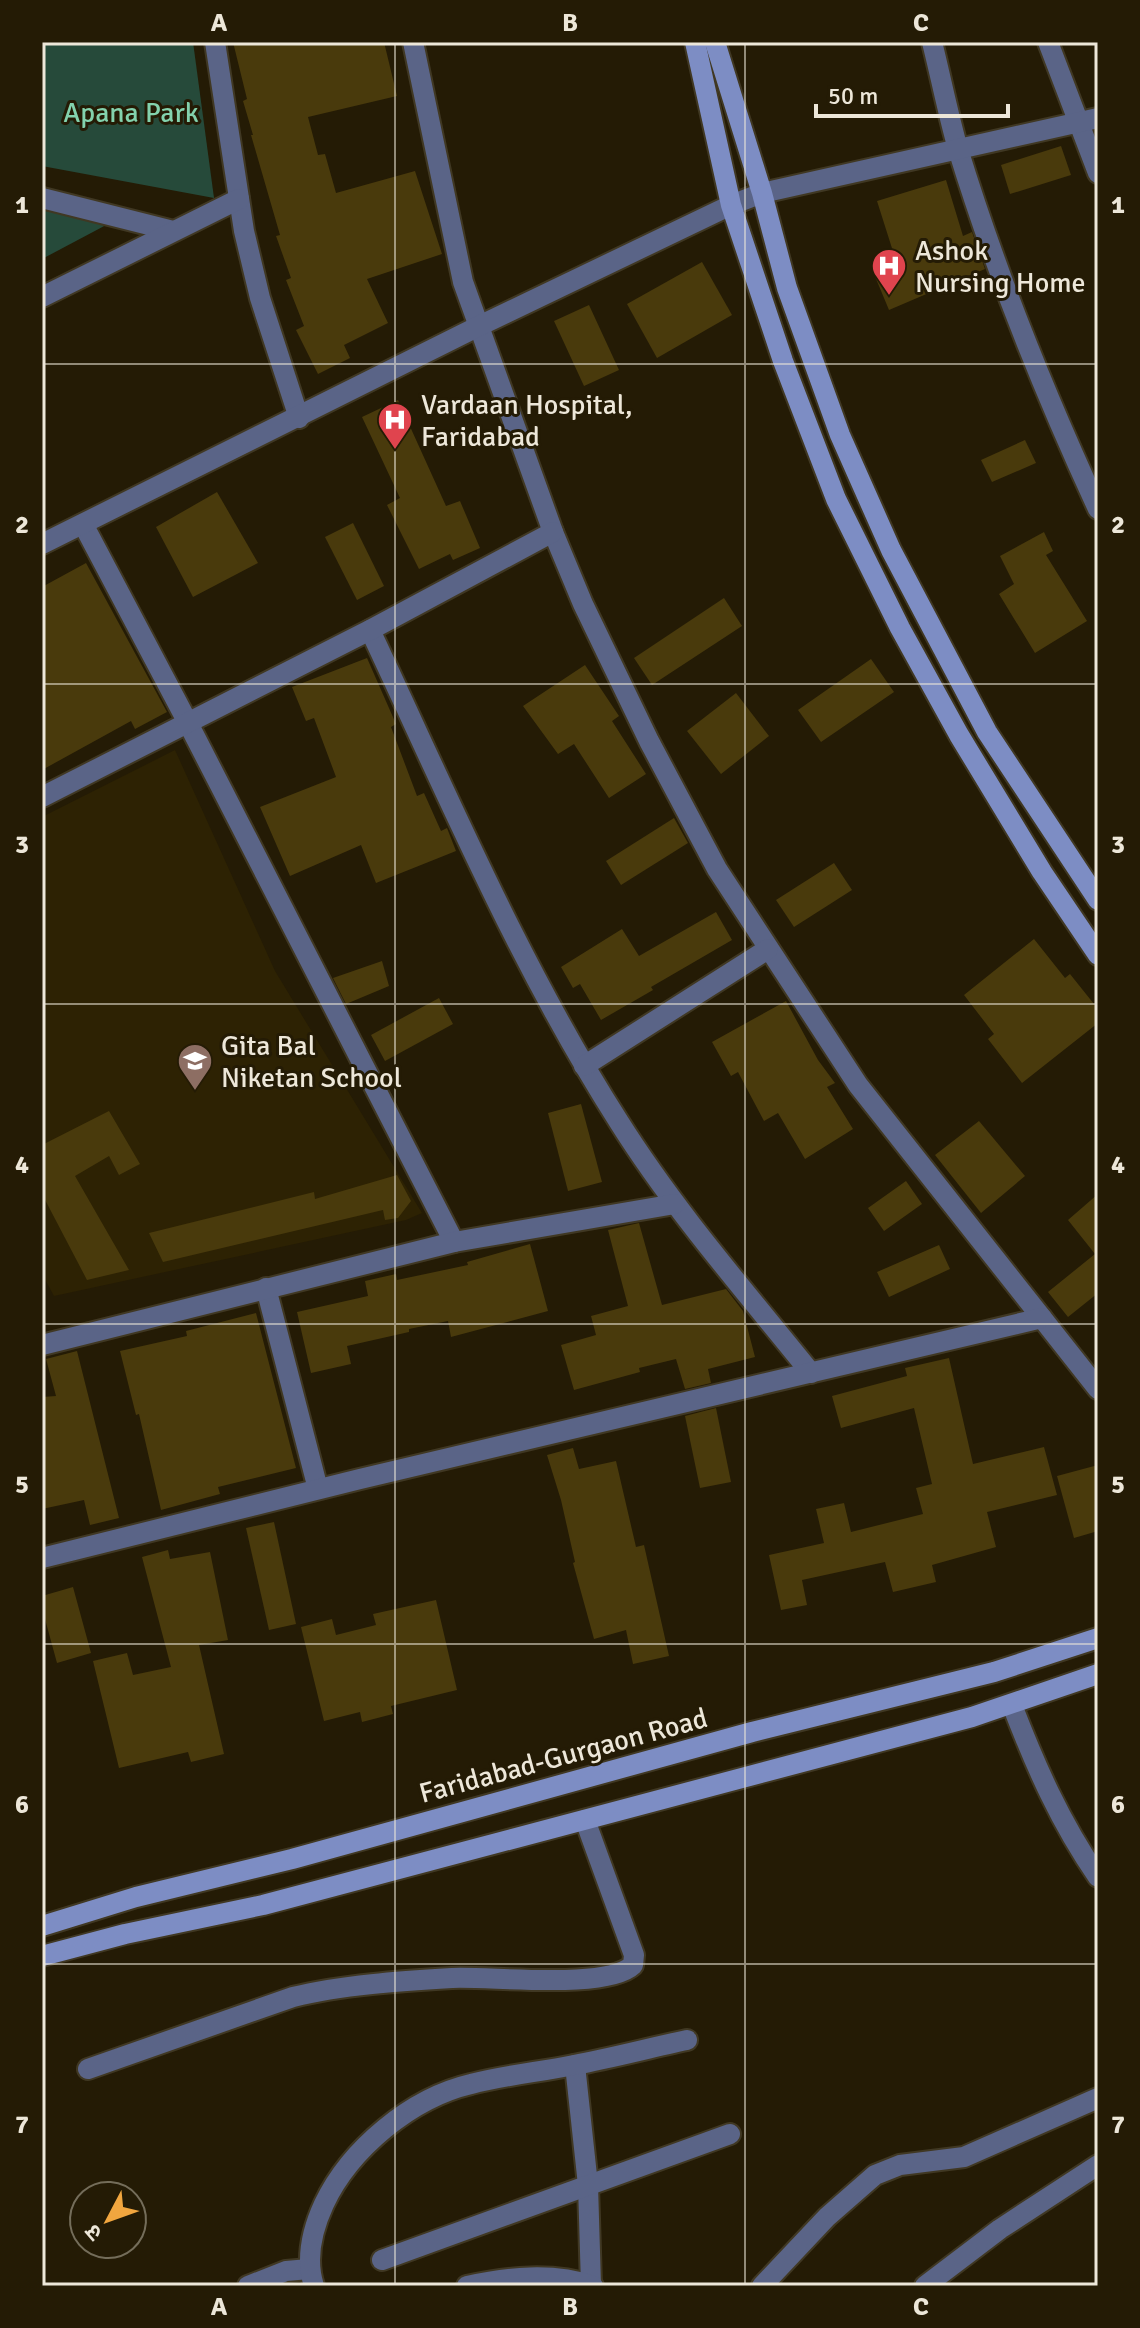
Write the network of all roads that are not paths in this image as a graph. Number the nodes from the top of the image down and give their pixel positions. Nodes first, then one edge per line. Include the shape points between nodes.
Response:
1 (215, 42) edge
2 (413, 42) edge
3 (695, 42) edge
4 (715, 42) edge
5 (932, 42) edge
6 (1048, 42) edge
7 (1088, 120) edge
8 (958, 148) junction
9 (1098, 173) edge
10 (762, 193) junction
11 (42, 198) edge
12 (239, 199) junction
13 (731, 205) junction
14 (173, 231) junction
15 (42, 297) edge
16 (479, 326) junction
17 (299, 418) junction
18 (1098, 509) edge
19 (83, 524) junction
20 (553, 532) junction
21 (42, 544) edge
22 (370, 630) junction
23 (188, 723) junction
24 (42, 797) edge
25 (1098, 900) edge
26 (768, 949) junction
27 (1098, 955) edge
28 (584, 1066) junction
29 (675, 1204) junction
30 (454, 1242) junction
31 (266, 1288) junction
32 (1042, 1318) junction
33 (42, 1345) edge
34 (811, 1373) junction
35 (1098, 1389) edge
36 (318, 1489) junction
37 (42, 1558) edge
38 (1098, 1638) edge
39 (1098, 1674) edge
40 (1012, 1705) junction
41 (585, 1820) junction
42 (1098, 1877) edge
43 (42, 1926) edge
44 (42, 1956) edge
45 (687, 2040) dead end
46 (575, 2065) junction
47 (88, 2069) dead end
48 (1098, 2098) edge
49 (730, 2134) dead end
50 (1098, 2165) edge
51 (588, 2185) junction
52 (382, 2260) dead end
53 (312, 2278) edge
54 (592, 2285) edge
55 (248, 2286) edge
56 (467, 2286) edge
57 (762, 2286) edge
58 (925, 2286) edge

1 - 12 street
2 - 16 street via 463,282
3 - 13 main road
4 - 10 main road
5 - 8 street
6 - 7 street
7 - 8 street
7 - 9 street
8 - 10 street
8 - 18 street via 1013,311
10 - 13 street
10 - 25 main road via 787,288 840,435 891,550 987,732
11 - 14 street
12 - 14 street
12 - 17 street via 260,298
13 - 16 street
13 - 27 main road via 783,361 852,534 959,735
14 - 15 street
16 - 17 street
16 - 20 street
17 - 19 street
19 - 21 street
19 - 23 street
20 - 22 street
20 - 26 street via 649,741 717,869
22 - 23 street
22 - 28 street via 516,942
23 - 24 street
23 - 30 street
26 - 28 street
26 - 32 street via 858,1085
28 - 29 street
29 - 30 street
29 - 34 street
30 - 31 street
31 - 33 street
31 - 36 street
32 - 34 street
32 - 35 street
34 - 36 street
36 - 37 street
38 - 43 main road, Faridabad-Gurgaon Road via 994,1672 752,1732
39 - 40 main road
40 - 41 main road
40 - 42 street via 1042,1782
41 - 44 main road via 263,1905
41 - 47 street via 634,1955 624,1973 585,1979 456,1978 321,1990
45 - 46 street
46 - 51 street
46 - 53 street via 470,2084 427,2102 392,2125 347,2165 331,2189 313,2233
48 - 57 street via 964,2157 900,2165 875,2175
49 - 51 street
50 - 58 street
51 - 52 street
51 - 54 street
53 - 55 street via 286,2271
54 - 56 street via 520,2277

